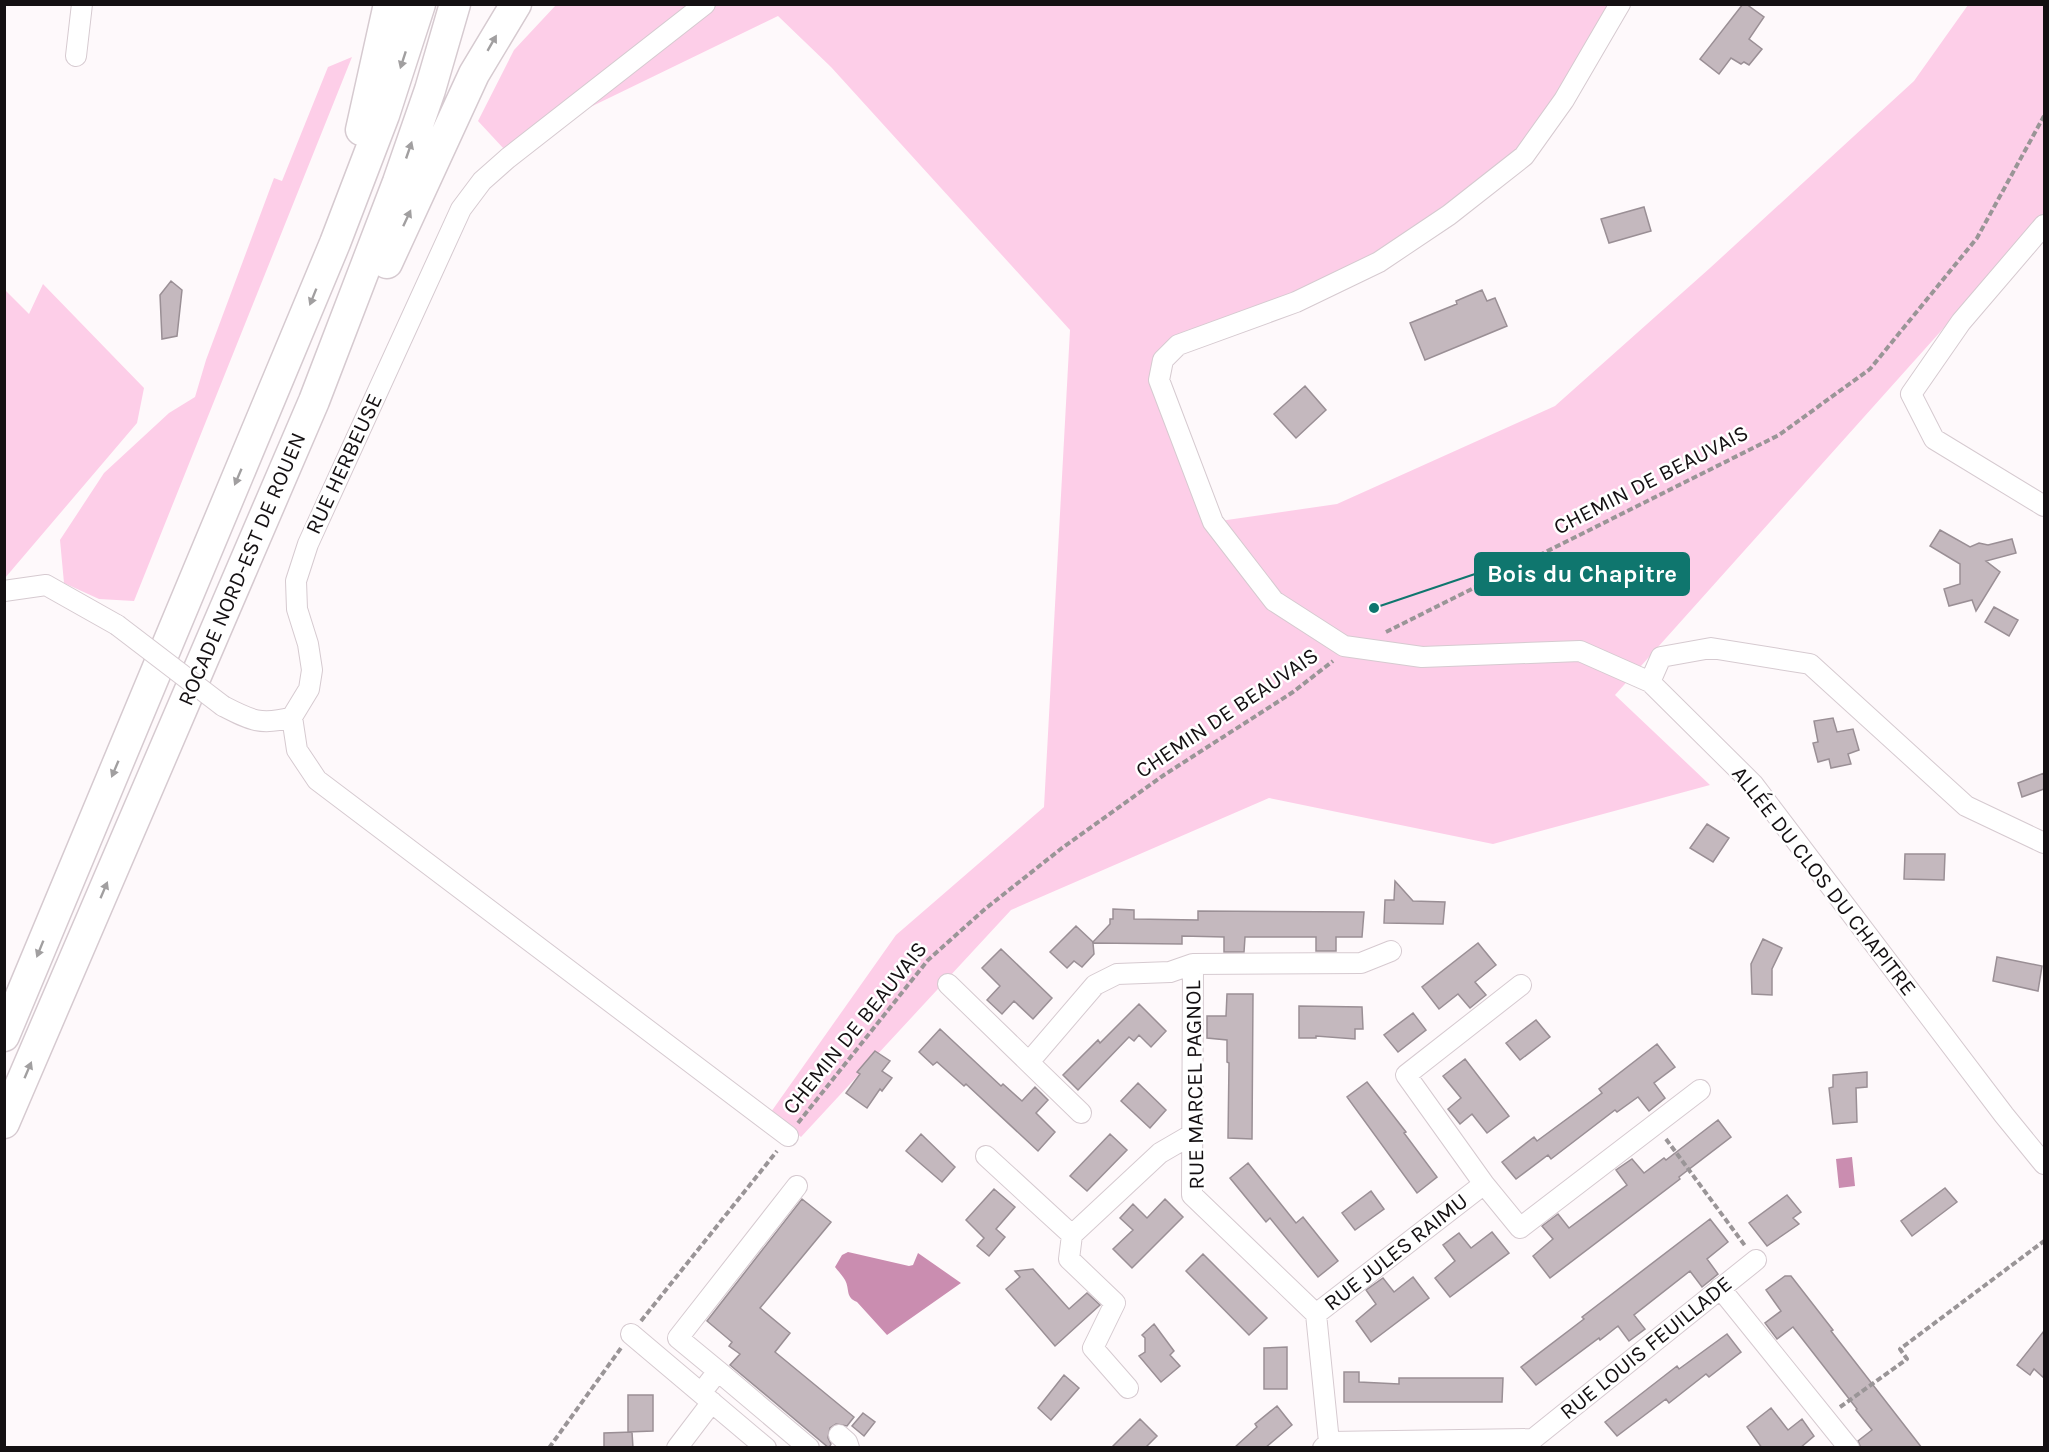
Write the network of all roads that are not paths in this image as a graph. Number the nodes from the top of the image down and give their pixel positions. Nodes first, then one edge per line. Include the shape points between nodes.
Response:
1 (82, 4) edge
2 (389, 4) edge
3 (420, 4) edge
4 (455, 4) edge
5 (516, 4) edge
6 (705, 4) edge
7 (1620, 4) edge
8 (76, 56) dead end
9 (2044, 225) edge
10 (335, 243) junction
11 (314, 401) junction
12 (2044, 506) edge
13 (4, 591) edge
14 (1650, 682) junction
15 (292, 717) junction
16 (2044, 843) edge
17 (1391, 951) dead end
18 (1193, 964) junction
19 (948, 984) dead end
20 (1521, 985) dead end
21 (4, 1036) edge
22 (1029, 1062) junction
23 (1700, 1090) dead end
24 (1081, 1113) dead end
25 (4, 1123) edge
26 (1191, 1135) junction
27 (788, 1136) road end
28 (986, 1156) dead end
29 (2044, 1164) edge
30 (1484, 1184) junction
31 (796, 1186) dead end
32 (1072, 1235) junction
33 (1756, 1260) road end
34 (1720, 1288) junction
35 (1316, 1314) junction
36 (631, 1334) road end
37 (718, 1371) junction
38 (1128, 1388) dead end
39 (707, 1397) junction
40 (1533, 1443) edge
41 (1326, 1445) edge
42 (677, 1448) edge
43 (766, 1448) edge
44 (809, 1448) edge
45 (1849, 1448) edge

1 - 8 street
2 - 10 highway
3 -> 10 highway, ROCADE NORD-EST DE ROUEN via 384,115
11 -> 4 highway, ROCADE NORD-EST DE ROUEN via 399,182
11 -> 5 highway via 376,285 474,74
6 - 15 street, RUE HERBEUSE via 508,158 482,181 462,208 308,544 296,581 297,609 312,670 309,689
7 - 14 street, ALLÉE DU CLOS DU CHAPITRE via 1564,100 1524,156 1449,215 1379,262 1296,302 1178,345 1163,360 1159,380 1213,522 1274,601 1344,646 1422,657 1580,651
9 - 12 street via 1961,322 1911,394 1934,439
10 -> 21 highway, ROCADE NORD-EST DE ROUEN
25 -> 11 highway, ROCADE NORD-EST DE ROUEN
13 - 15 street, bridge via 46,585 117,625 223,706 251,721 276,722
14 - 16 street via 1661,657 1711,648 1810,664 1966,806
14 - 29 street, ALLÉE DU CLOS DU CHAPITRE via 1753,784
15 - 27 street via 297,750 317,780
17 - 18 street via 1361,963
18 - 22 street via 1170,972 1117,974 1095,985
18 - 26 street, RUE MARCEL PAGNOL
19 - 22 street
20 - 30 street, RUE JULES RAIMU via 1406,1075
22 - 24 street
23 - 30 street via 1520,1228
26 - 32 street via 1160,1153
26 - 35 street, RUE MARCEL PAGNOL via 1192,1195
28 - 32 street
30 - 35 street, RUE JULES RAIMU
31 - 37 street via 678,1338
32 - 38 street via 1069,1259 1115,1303 1093,1348
33 - 34 street, RUE LOUIS FEUILLADE
34 - 40 street, RUE LOUIS FEUILLADE
34 - 45 street
35 - 41 street
36 - 39 street
37 - 39 street
37 - 44 street
39 - 42 street
39 - 43 street
40 - 41 street, RUE LOUIS FEUILLADE

